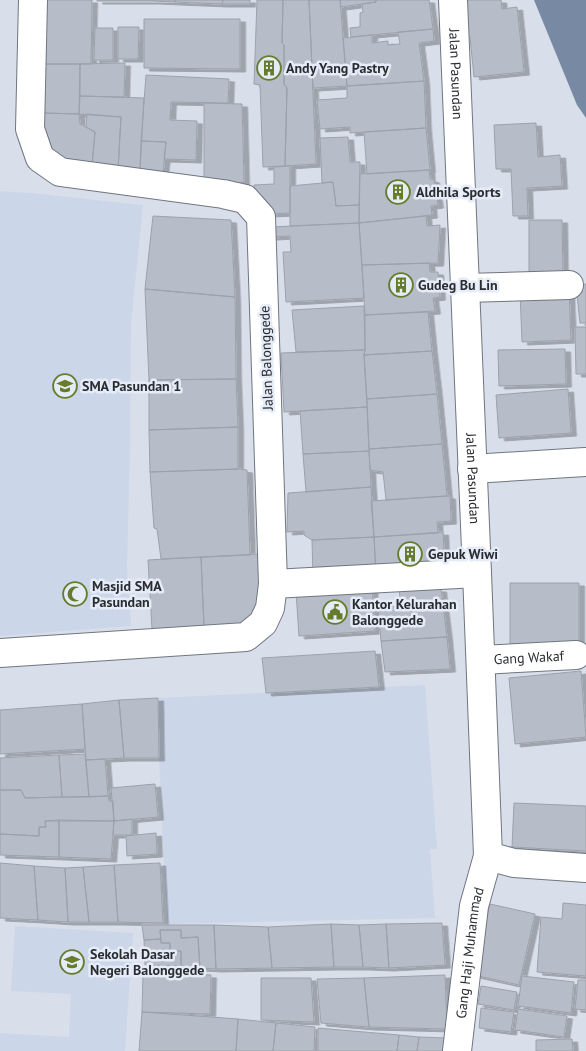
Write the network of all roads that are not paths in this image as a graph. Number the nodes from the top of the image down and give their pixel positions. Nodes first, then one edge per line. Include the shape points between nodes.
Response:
1 (33, 0) edge
2 (454, 0) edge
3 (569, 286) dead end
4 (465, 288) junction
5 (585, 462) dead end
6 (472, 469) junction
7 (477, 573) junction
8 (273, 584) junction
9 (0, 653) edge
10 (576, 655) dead end
11 (481, 660) junction
12 (488, 856) junction
13 (586, 868) edge
14 (457, 1051) edge

1 - 8 street, Jalan Balonggede via 30,130 40,158 60,172 245,199 261,217
2 - 4 street, Jalan Pasundan
3 - 4 street
4 - 6 street, Jalan Pasundan
5 - 6 street
6 - 7 street, Jalan Pasundan
7 - 8 street
7 - 11 street, Jalan Pasundan
8 - 9 street, Jalan Balonggede via 270,608 263,623 246,637
10 - 11 street, Gang Wakaf
11 - 12 street, Jalan Pasundan
12 - 13 street via 514,863
12 - 14 street, Gang Haji Muhammad via 474,906

